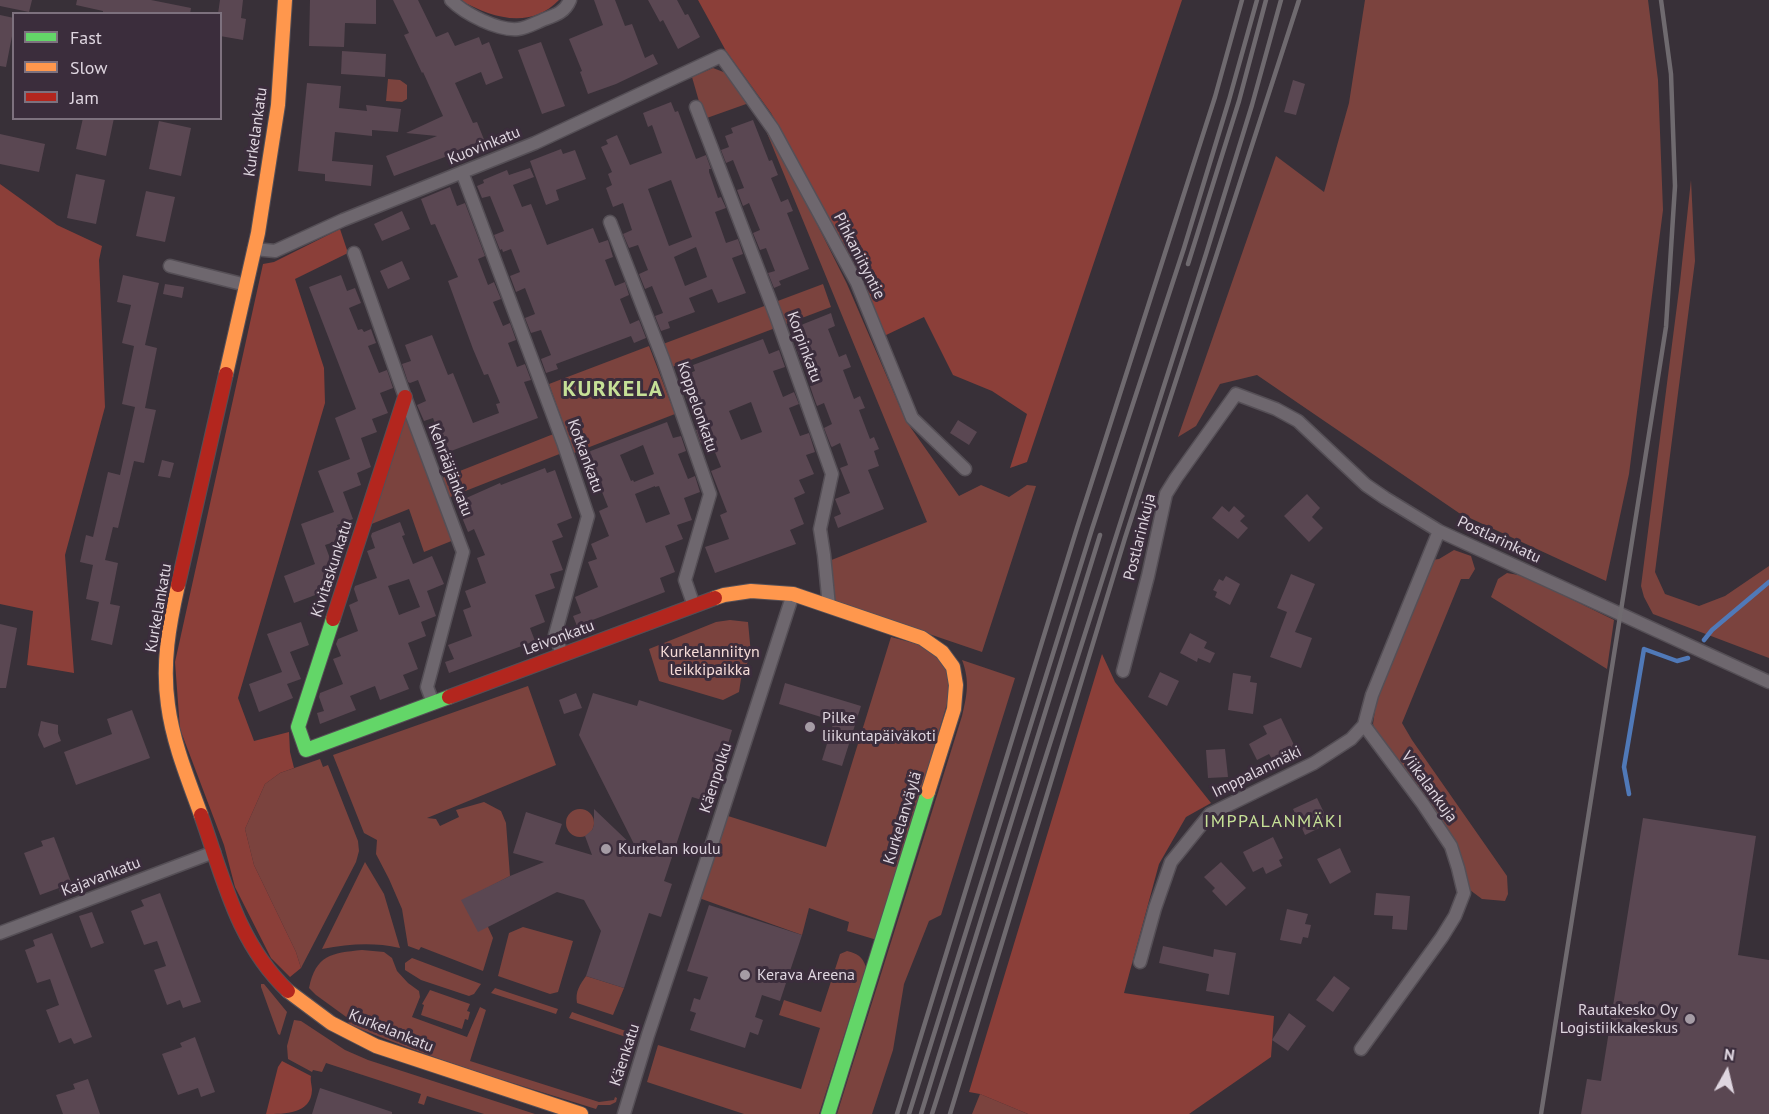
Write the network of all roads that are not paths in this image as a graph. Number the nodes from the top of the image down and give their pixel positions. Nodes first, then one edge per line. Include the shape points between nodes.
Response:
1 (285, 0) edge
2 (451, 0) edge
3 (570, 0) edge
4 (721, 56) joint
5 (696, 107) dead end
6 (462, 172) junction
7 (610, 222) dead end
8 (254, 249) junction
9 (354, 253) dead end
10 (170, 266) dead end
11 (246, 285) junction
12 (1236, 394) joint
13 (405, 397) junction
14 (965, 468) dead end
15 (1439, 531) junction
16 (794, 594) junction
17 (694, 606) junction
18 (829, 606) junction
19 (562, 654) junction
20 (1123, 671) dead end
21 (1769, 682) edge
22 (433, 703) junction
23 (1364, 725) junction
24 (306, 750) joint
25 (214, 852) junction
26 (0, 933) edge
27 (1140, 962) dead end
28 (658, 1007) joint
29 (1361, 1049) dead end
30 (581, 1114) edge
31 (624, 1114) edge
32 (828, 1114) edge

1 - 8 street, Kurkelankatu via 278,105
2 - 3 street via 460,9 493,25 519,29 560,14
4 - 6 street, Kuovinkatu via 535,144
4 - 14 street, Pihkaniityntie via 773,129 856,283 912,418
5 - 18 street, Korpinkatu via 832,474 820,529
6 - 8 street, Kuovinkatu via 275,251
6 - 19 street, Kotkankatu via 588,516 555,635
7 - 17 street, Koppelonkatu via 710,494 686,580
8 - 11 street, Kurkelankatu
9 - 13 street, Kehrääjänkatu
10 - 11 street
11 - 25 street, Kurkelankatu via 167,644 168,708 182,763
12 - 15 street, Postlarinkatu via 1298,421 1366,484
12 - 20 street, Postlarinkuja via 1166,494
13 - 22 street, Kehrääjänkatu via 463,552 427,687
13 - 24 street, Kivitaskunkatu via 298,727
15 - 21 street, Postlarinkatu
15 - 23 street via 1372,695
16 - 17 street, Leivonkatu via 751,591 724,595
16 - 18 street, Leivonkatu
16 - 28 street, Käenpolku
17 - 19 street, Leivonkatu
18 - 32 street, Kurkelanväylä via 922,638 940,649 954,668 957,687 954,709
19 - 22 street, Leivonkatu
22 - 24 street, Leivonkatu
23 - 27 street, Imppalanmäki via 1352,739 1314,763 1209,814 1171,862
23 - 29 street, Viikalankuja via 1451,846 1464,893 1442,937
25 - 26 street, Kajavankatu
25 - 30 street, Kurkelankatu via 252,947 267,969 319,1016 376,1046
28 - 31 street, Käenkatu

